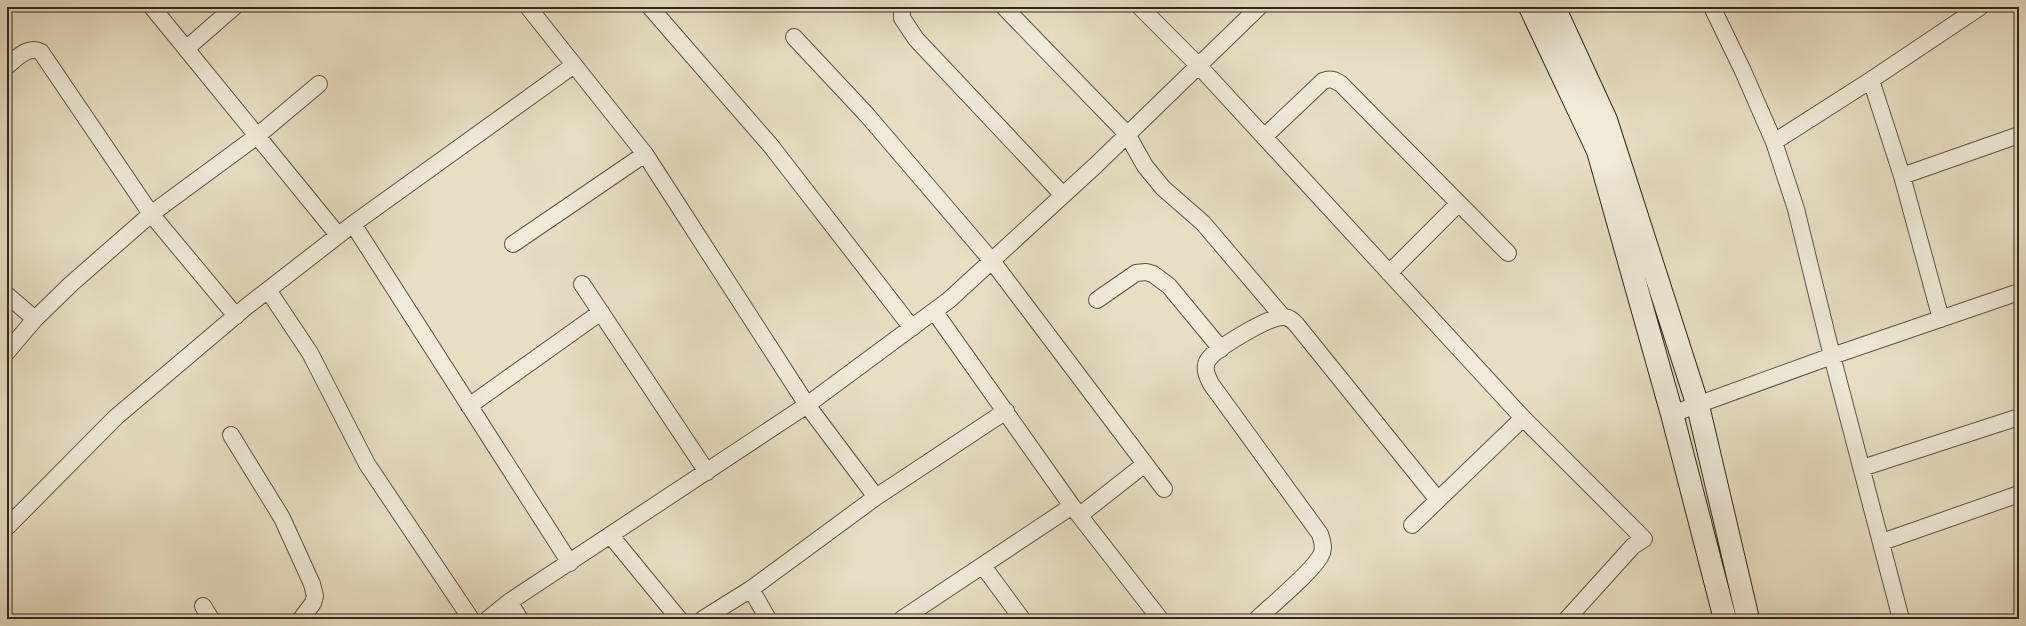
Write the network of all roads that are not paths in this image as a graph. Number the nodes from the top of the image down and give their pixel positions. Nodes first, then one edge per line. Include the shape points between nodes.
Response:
1 (152, 7) edge
2 (234, 7) edge
3 (528, 7) edge
4 (650, 7) edge
5 (902, 7) edge
6 (1004, 7) edge
7 (1140, 7) edge
8 (1259, 7) edge
9 (1530, 7) edge
10 (1554, 7) edge
11 (1712, 7) edge
12 (1980, 7) edge
13 (794, 37) dead end
14 (186, 49) junction
15 (574, 65) junction
16 (1198, 65) junction
17 (7, 66) edge
18 (1871, 80) junction
19 (319, 84) dead end
20 (1127, 134) junction
21 (2019, 135) edge
22 (257, 136) junction
23 (1264, 137) junction
24 (1774, 142) junction
25 (644, 154) junction
26 (1902, 176) junction
27 (1063, 195) junction
28 (1458, 204) junction
29 (151, 214) junction
30 (353, 224) junction
31 (338, 235) junction
32 (514, 244) dead end
33 (1508, 253) dead end
34 (992, 261) junction
35 (1389, 273) junction
36 (582, 284) dead end
37 (268, 290) junction
38 (2019, 292) edge
39 (7, 294) edge
40 (1097, 300) dead end
41 (934, 311) junction
42 (601, 312) junction
43 (236, 316) junction
44 (1283, 317) junction
45 (1941, 318) junction
46 (35, 319) junction
47 (912, 328) junction
48 (1221, 349) junction
49 (7, 352) edge
50 (1832, 356) junction
51 (807, 405) junction
52 (469, 406) junction
53 (1698, 406) junction
54 (1006, 411) junction
55 (1672, 414) junction
56 (2019, 417) edge
57 (1524, 418) junction
58 (231, 436) dead end
59 (1145, 464) junction
60 (1862, 468) junction
61 (706, 472) junction
62 (1164, 489) dead end
63 (2019, 494) edge
64 (876, 497) junction
65 (1438, 500) junction
66 (1076, 510) junction
67 (1412, 524) dead end
68 (7, 527) edge
69 (611, 536) junction
70 (1882, 542) junction
71 (570, 562) junction
72 (983, 566) junction
73 (751, 589) junction
74 (509, 602) junction
75 (301, 619) edge
76 (470, 619) edge
77 (488, 619) edge
78 (520, 619) edge
79 (679, 619) edge
80 (703, 619) edge
81 (768, 619) edge
82 (903, 619) edge
83 (1022, 619) edge
84 (1160, 619) edge
85 (1257, 619) edge
86 (1567, 619) edge
87 (1725, 619) edge
88 (1748, 619) edge
89 (1901, 619) edge

1 - 14 street
2 - 14 street
3 - 15 street
4 - 47 street via 771,146
5 - 27 street via 902,18 916,39
6 - 20 street
7 - 16 street
8 - 16 street
9 - 55 main road via 1598,152
10 - 53 main road via 1606,120
11 - 24 street
12 - 18 street
13 - 34 street via 867,115
14 - 22 street
15 - 25 street
15 - 30 street
16 - 20 street
16 - 23 street
17 - 29 street via 28,50 35,49 41,52
18 - 24 street
18 - 26 street
19 - 22 street
20 - 27 street
20 - 44 street via 1145,166 1162,188 1203,222
21 - 26 street
22 - 29 street
22 - 31 street
23 - 28 street via 1323,81 1335,80
23 - 35 street
24 - 50 street via 1796,209
25 - 32 street
25 - 51 street
26 - 45 street
27 - 34 street
28 - 33 street
28 - 35 street
29 - 43 street
29 - 46 street
30 - 31 street
30 - 52 street
31 - 37 street
34 - 41 street
34 - 59 street
35 - 57 street
36 - 42 street
37 - 43 street
37 - 76 street via 310,352 367,464
38 - 45 street
39 - 46 street
40 - 48 street via 1136,273 1153,274 1169,286
41 - 47 street
41 - 54 street
42 - 52 street
42 - 61 street
43 - 68 street via 116,417
44 - 48 street via 1260,323
44 - 65 street via 1289,318 1304,333
45 - 50 street
46 - 49 street
47 - 51 street
48 - 85 street via 1208,360 1206,368 1211,384 1320,534 1323,544 1321,555 1313,566
50 - 53 street
50 - 60 street
51 - 61 street
51 - 64 street
52 - 71 street
53 - 55 street
53 - 88 main road
54 - 64 street
54 - 66 street
55 - 87 main road
56 - 60 street
57 - 65 street
57 - 86 street via 1644,539 1633,546
58 - 75 street via 282,518 312,584 315,596 313,603
59 - 62 street
59 - 66 street
60 - 70 street
61 - 69 street
63 - 70 street
64 - 73 street
65 - 67 street
66 - 72 street
66 - 84 street
69 - 71 street
69 - 79 street
70 - 89 street
71 - 74 street
72 - 82 street
72 - 83 street
73 - 80 street
73 - 81 street
74 - 77 street
74 - 78 street

